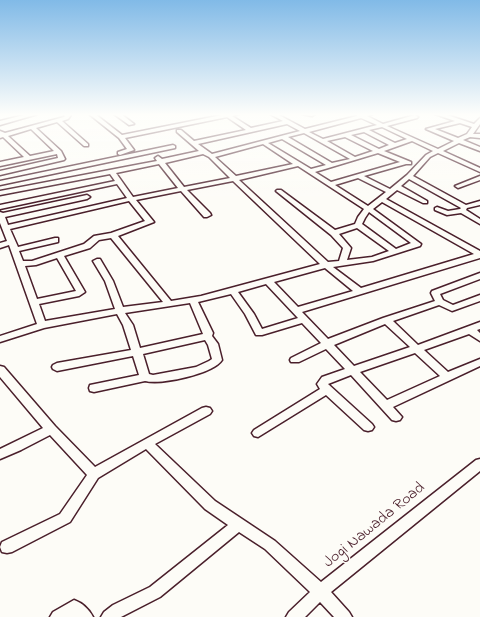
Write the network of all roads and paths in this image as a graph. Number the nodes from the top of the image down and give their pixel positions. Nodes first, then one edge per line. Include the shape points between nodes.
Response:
1 (11, 143) edge
2 (49, 143) edge
3 (84, 143) edge
4 (125, 143) edge
5 (193, 143) edge
6 (265, 143) joint
7 (293, 143) edge
8 (325, 143) edge
9 (363, 143) edge
10 (390, 143) edge
11 (401, 143) edge
12 (420, 143) edge
13 (453, 143) edge
14 (462, 143) edge
15 (86, 145) dead end
16 (394, 145) junction
17 (174, 147) dead end
18 (480, 149) edge
19 (380, 151) junction
20 (437, 151) junction
21 (59, 152) junction
22 (151, 152) junction
23 (204, 152) junction
24 (211, 156) junction
25 (28, 158) junction
26 (120, 158) junction
27 (355, 159) junction
28 (161, 162) junction
29 (406, 162) junction
30 (0, 164) edge
31 (300, 164) junction
32 (418, 165) junction
33 (332, 166) junction
34 (127, 168) junction
35 (480, 170) edge
36 (312, 171) junction
37 (112, 172) junction
38 (0, 173) edge
39 (358, 176) junction
40 (409, 176) junction
41 (235, 178) junction
42 (480, 178) edge
43 (118, 182) junction
44 (0, 183) edge
45 (331, 184) junction
46 (458, 186) dead end
47 (397, 187) junction
48 (182, 188) junction
49 (279, 191) dead end
50 (389, 191) junction
51 (0, 193) edge
52 (87, 197) dead end
53 (131, 199) junction
54 (382, 199) junction
55 (425, 202) dead end
56 (480, 203) edge
57 (369, 208) junction
58 (436, 209) dead end
59 (463, 209) junction
60 (207, 216) dead end
61 (2, 219) edge
62 (480, 222) edge
63 (358, 226) junction
64 (334, 233) junction
65 (113, 235) junction
66 (55, 240) dead end
67 (0, 246) edge
68 (14, 246) junction
69 (395, 252) junction
70 (59, 254) junction
71 (480, 255) edge
72 (97, 261) dead end
73 (342, 263) junction
74 (20, 264) junction
75 (326, 265) junction
76 (480, 276) edge
77 (268, 282) junction
78 (233, 291) junction
79 (360, 292) junction
80 (480, 298) edge
81 (193, 300) junction
82 (34, 302) junction
83 (440, 302) junction
84 (169, 304) junction
85 (120, 311) junction
86 (296, 311) junction
87 (304, 319) junction
88 (386, 320) junction
89 (42, 325) junction
90 (480, 325) edge
91 (470, 330) junction
92 (207, 336) junction
93 (480, 338) edge
94 (0, 339) edge
95 (327, 344) junction
96 (416, 348) junction
97 (138, 352) junction
98 (295, 360) dead end
99 (480, 362) edge
100 (57, 367) dead end
101 (0, 370) edge
102 (353, 372) junction
103 (145, 377) junction
104 (447, 377) junction
105 (94, 388) dead end
106 (326, 390) junction
107 (385, 406) junction
108 (206, 411) dead end
109 (396, 417) dead end
110 (368, 427) dead end
111 (51, 428) junction
112 (258, 433) dead end
113 (147, 443) junction
114 (0, 454) edge
115 (480, 464) edge
116 (94, 474) junction
117 (239, 524) junction
118 (7, 547) dead end
119 (321, 592) junction
120 (58, 617) edge
121 (85, 617) edge
122 (109, 617) edge
123 (294, 617) edge
124 (344, 617) edge

1 - 25 street
2 - 21 street
3 - 15 street
4 - 26 street via 131,150 117,154
5 - 23 street
6 - 24 street
6 - 31 street
7 - 33 street
8 - 27 street
9 - 19 street
10 - 16 street
11 - 16 street
12 - 20 street
13 - 20 street
14 - 18 street
16 - 19 street
17 - 22 street
19 - 27 street
19 - 29 street
20 - 32 street
20 - 35 street
21 - 25 street
21 - 38 street via 62,159
22 - 26 street
22 - 28 street
23 - 24 street
23 - 28 street
24 - 41 street
25 - 30 street
26 - 34 street
26 - 44 street
27 - 33 street
28 - 34 street
28 - 48 street
29 - 32 street
29 - 39 street
31 - 36 street
31 - 41 street
32 - 40 street
33 - 36 street
34 - 37 street
36 - 45 street
37 - 43 street
37 - 51 street
39 - 45 street
39 - 50 street
40 - 47 street
40 - 59 street
41 - 48 street
41 - 75 street
42 - 46 street
43 - 53 street
43 - 61 street
45 - 57 street
47 - 50 street
47 - 55 street
48 - 53 street
48 - 60 street
49 - 64 street
50 - 54 street
52 - 61 street
53 - 61 street
53 - 65 street via 150,222
54 - 57 street
54 - 71 street
56 - 59 street
57 - 63 street via 359,220
57 - 69 street via 417,244
58 - 59 street via 447,213
59 - 62 street
61 - 68 street
63 - 64 street
63 - 69 street
64 - 73 street via 347,248
65 - 70 street via 97,238 88,246
65 - 84 street
66 - 68 street
67 - 68 street
68 - 74 street
69 - 73 street via 373,259
70 - 74 street
70 - 82 street via 81,292
71 - 79 street
72 - 85 street via 109,281
73 - 75 street
74 - 82 street
75 - 77 street
75 - 79 street
76 - 83 street via 435,293
77 - 78 street
77 - 86 street
78 - 81 street
78 - 87 street via 259,332
79 - 86 street
80 - 83 street via 452,308
81 - 84 street
81 - 92 street via 208,332
82 - 89 street
83 - 88 street
84 - 85 street
85 - 89 street
85 - 97 street
86 - 87 street
87 - 95 street
88 - 95 street
88 - 96 street
89 - 94 street
90 - 91 street
91 - 93 street
91 - 96 street
92 - 97 street
92 - 103 street via 213,344 217,360 215,364 153,379
95 - 98 street
95 - 102 street
96 - 102 street
96 - 104 street
97 - 100 street
97 - 103 street
99 - 104 street
101 - 111 street
102 - 106 street via 326,380 322,384
102 - 107 street
103 - 105 street
104 - 107 street
106 - 110 street
106 - 112 street
107 - 109 street
108 - 113 street
111 - 114 street
111 - 116 street
113 - 116 street
113 - 117 street via 210,505
115 - 119 street, Jogi Nawada Road
116 - 118 street via 65,518
117 - 119 street via 270,545
117 - 122 street via 155,592
119 - 123 street, Jogi Nawada Road
119 - 124 street
120 - 121 street via 74,607

